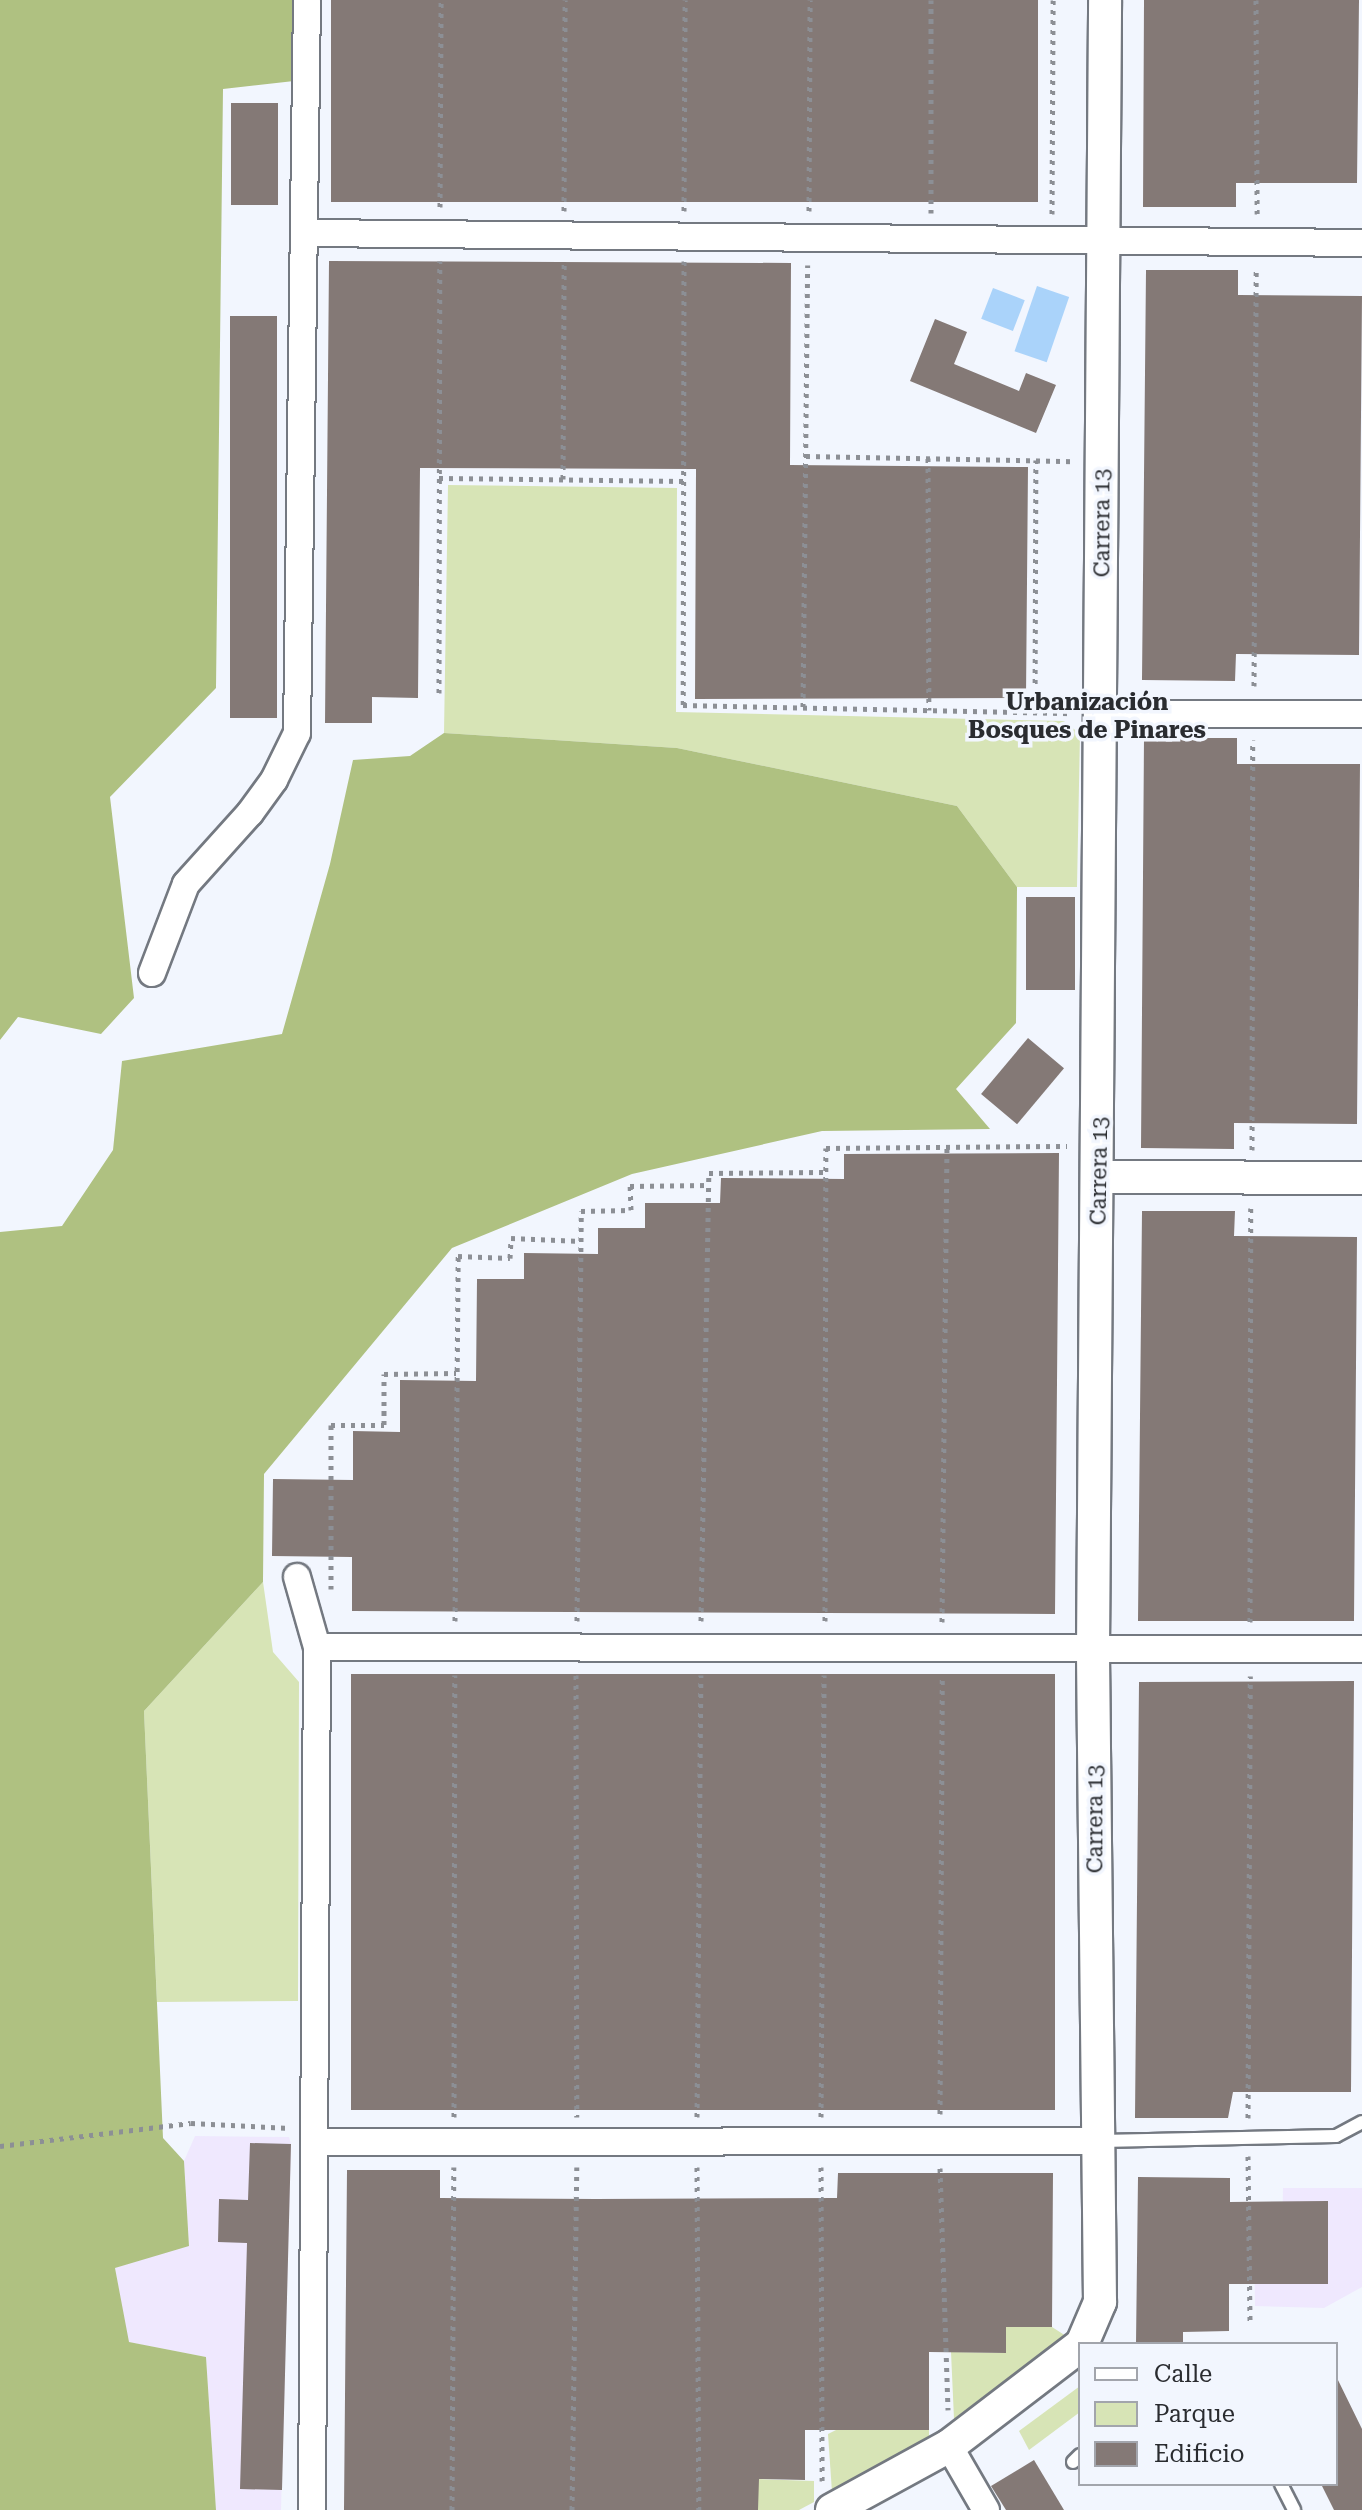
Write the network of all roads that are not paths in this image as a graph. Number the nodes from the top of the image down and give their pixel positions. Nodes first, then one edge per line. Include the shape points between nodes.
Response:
1 (307, 0) edge
2 (1105, 0) edge
3 (306, 233) junction
4 (1362, 243) edge
5 (1103, 244) junction
6 (1102, 714) junction
7 (1362, 714) edge
8 (152, 973) dead end
9 (1100, 1161) junction
10 (1362, 1178) edge
11 (297, 1577) dead end
12 (317, 1647) junction
13 (1362, 1649) edge
14 (1093, 1650) junction
15 (1362, 2122) edge
16 (314, 2136) junction
17 (1098, 2141) junction
18 (1086, 2342) edge
19 (1078, 2349) edge
20 (949, 2446) junction
21 (1282, 2486) edge
22 (827, 2502) edge
23 (312, 2510) edge
24 (986, 2510) edge
25 (1294, 2510) edge

1 - 3 street
2 - 5 street, Carrera 13
3 - 5 street
3 - 8 street via 297,733 250,813 186,884
4 - 5 street
5 - 6 street, Carrera 13
6 - 7 street
6 - 9 street, Carrera 13
9 - 10 street
9 - 14 street, Carrera 13
11 - 12 street
12 - 14 street
12 - 16 street
13 - 14 street
14 - 17 street, Carrera 13
15 - 17 lane via 1336,2136
16 - 17 street via 454,2143
16 - 23 street
17 - 18 street, Carrera 13 via 1100,2302
19 - 20 street
20 - 22 street
20 - 24 street
21 - 25 lane

